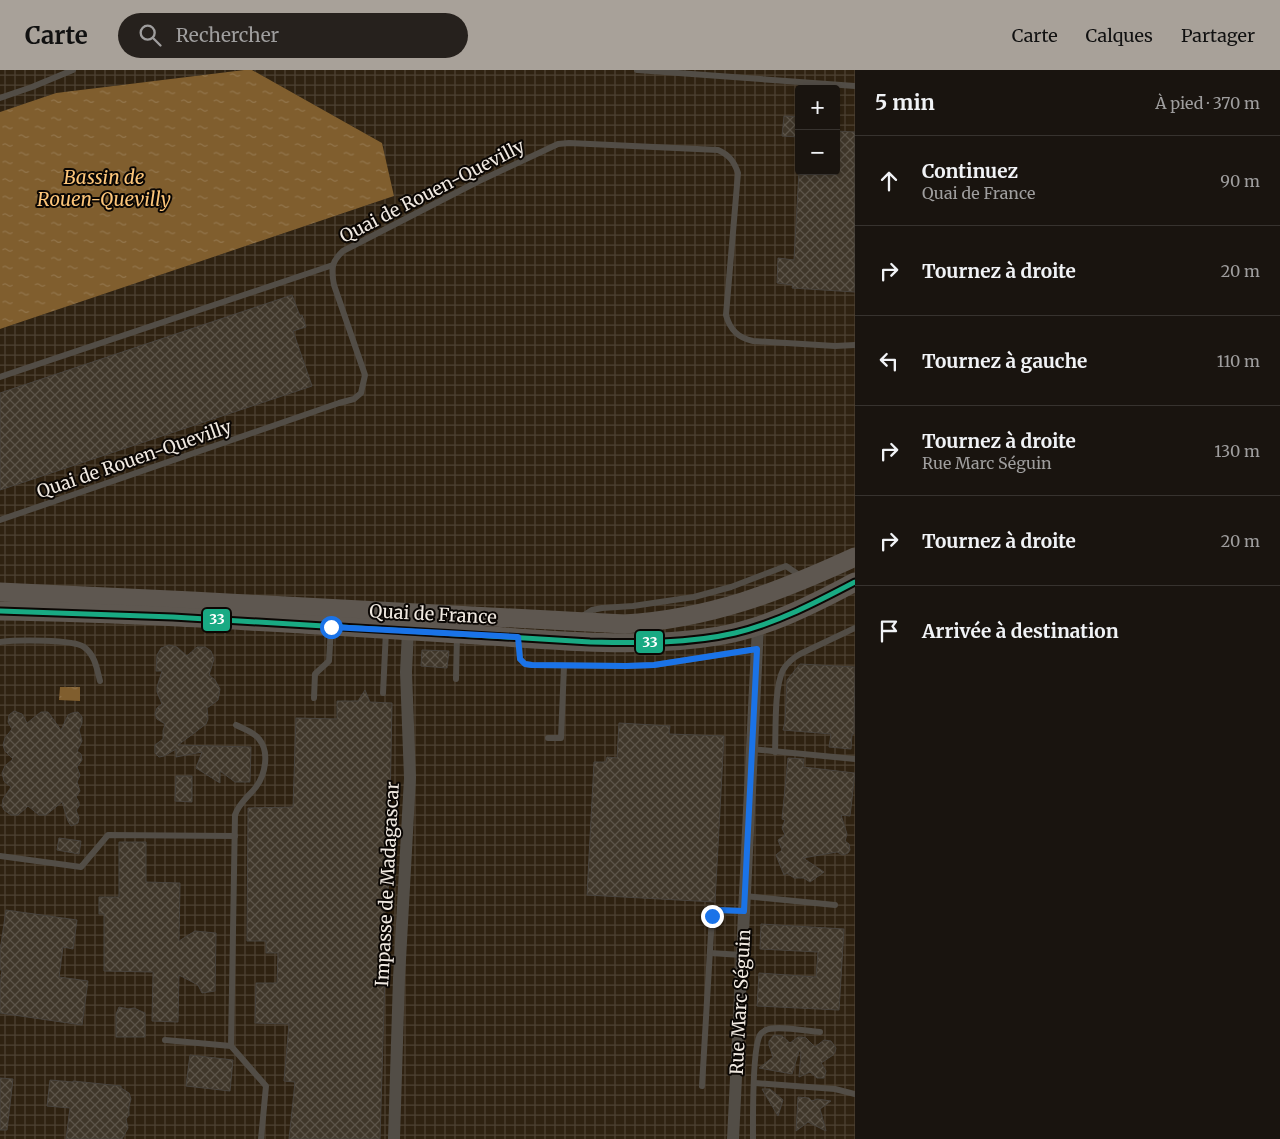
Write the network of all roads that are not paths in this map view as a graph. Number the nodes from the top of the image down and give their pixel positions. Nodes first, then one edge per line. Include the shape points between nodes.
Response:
1 (73, 70) edge
2 (637, 70) edge
3 (855, 86) edge
4 (0, 98) edge
5 (333, 265) junction
6 (855, 345) edge
7 (0, 377) edge
8 (0, 520) edge
9 (855, 557) edge
10 (855, 569) edge
11 (804, 580) junction
12 (855, 582) edge
13 (0, 592) edge
14 (742, 603) junction
15 (0, 611) edge
16 (576, 622) junction
17 (758, 626) junction
18 (331, 627) junction
19 (855, 628) edge
20 (386, 630) junction
21 (408, 631) junction
22 (457, 634) junction
23 (518, 637) junction
24 (0, 642) edge
25 (757, 649) junction
26 (564, 666) junction
27 (456, 679) dead end
28 (100, 681) dead end
29 (383, 694) dead end
30 (314, 698) dead end
31 (236, 725) dead end
32 (548, 738) dead end
33 (752, 749) junction
34 (775, 752) junction
35 (855, 759) edge
36 (234, 836) junction
37 (0, 856) edge
38 (745, 896) junction
39 (835, 905) dead end
40 (744, 911) junction
41 (710, 953) junction
42 (742, 955) junction
43 (820, 1032) dead end
44 (165, 1040) dead end
45 (231, 1046) junction
46 (755, 1082) junction
47 (702, 1086) dead end
48 (855, 1094) edge
49 (261, 1139) edge
50 (394, 1139) edge
51 (733, 1139) edge
52 (753, 1139) edge

1 - 4 lane
2 - 3 lane
5 - 6 lane, Quai de Rouen-Quevilly via 343,251 558,144 718,150 728,154 738,173 726,315 734,331 743,339 753,341
5 - 7 lane
5 - 8 lane, Quai de Rouen-Quevilly via 334,285 365,375 360,393 354,399
9 - 11 main road, Quai de France
10 - 17 main road via 776,608
11 - 14 main road, Quai de France
11 - 16 lane via 786,566 780,567 731,587 694,597 592,610
12 - 17 main road, Quai de France
13 - 16 main road, Quai de France
14 - 16 main road, Quai de France via 646,623
14 - 17 main road via 754,612
15 - 18 main road, Quai de France
17 - 23 main road, Quai de France via 720,636 662,642
17 - 25 street, Rue Marc Séguin
18 - 20 main road, Quai de France
18 - 30 lane via 329,662 315,674
19 - 34 lane via 800,654 784,668 778,686
20 - 21 main road, Quai de France
20 - 29 lane
21 - 22 main road, Quai de France
21 - 50 street, Impasse de Madagascar via 406,672 410,778
22 - 23 main road, Quai de France
22 - 27 lane
23 - 26 lane via 520,659 525,664
24 - 28 lane via 67,642 83,646 94,657
25 - 26 lane via 654,665
25 - 33 street, Rue Marc Séguin
26 - 32 lane via 561,738
31 - 36 lane via 260,740 264,747 265,770 261,780 238,806
33 - 34 lane
33 - 38 street, Rue Marc Séguin
34 - 35 lane
36 - 37 lane via 108,835 81,867
36 - 45 lane
38 - 39 lane
38 - 40 street, Rue Marc Séguin
40 - 41 lane via 713,912
40 - 42 street, Rue Marc Séguin
41 - 42 lane
41 - 47 lane
42 - 51 street, Rue Marc Séguin
43 - 46 lane via 775,1028 764,1031 758,1043
44 - 45 lane
45 - 49 lane via 266,1086
46 - 48 lane
46 - 52 lane

